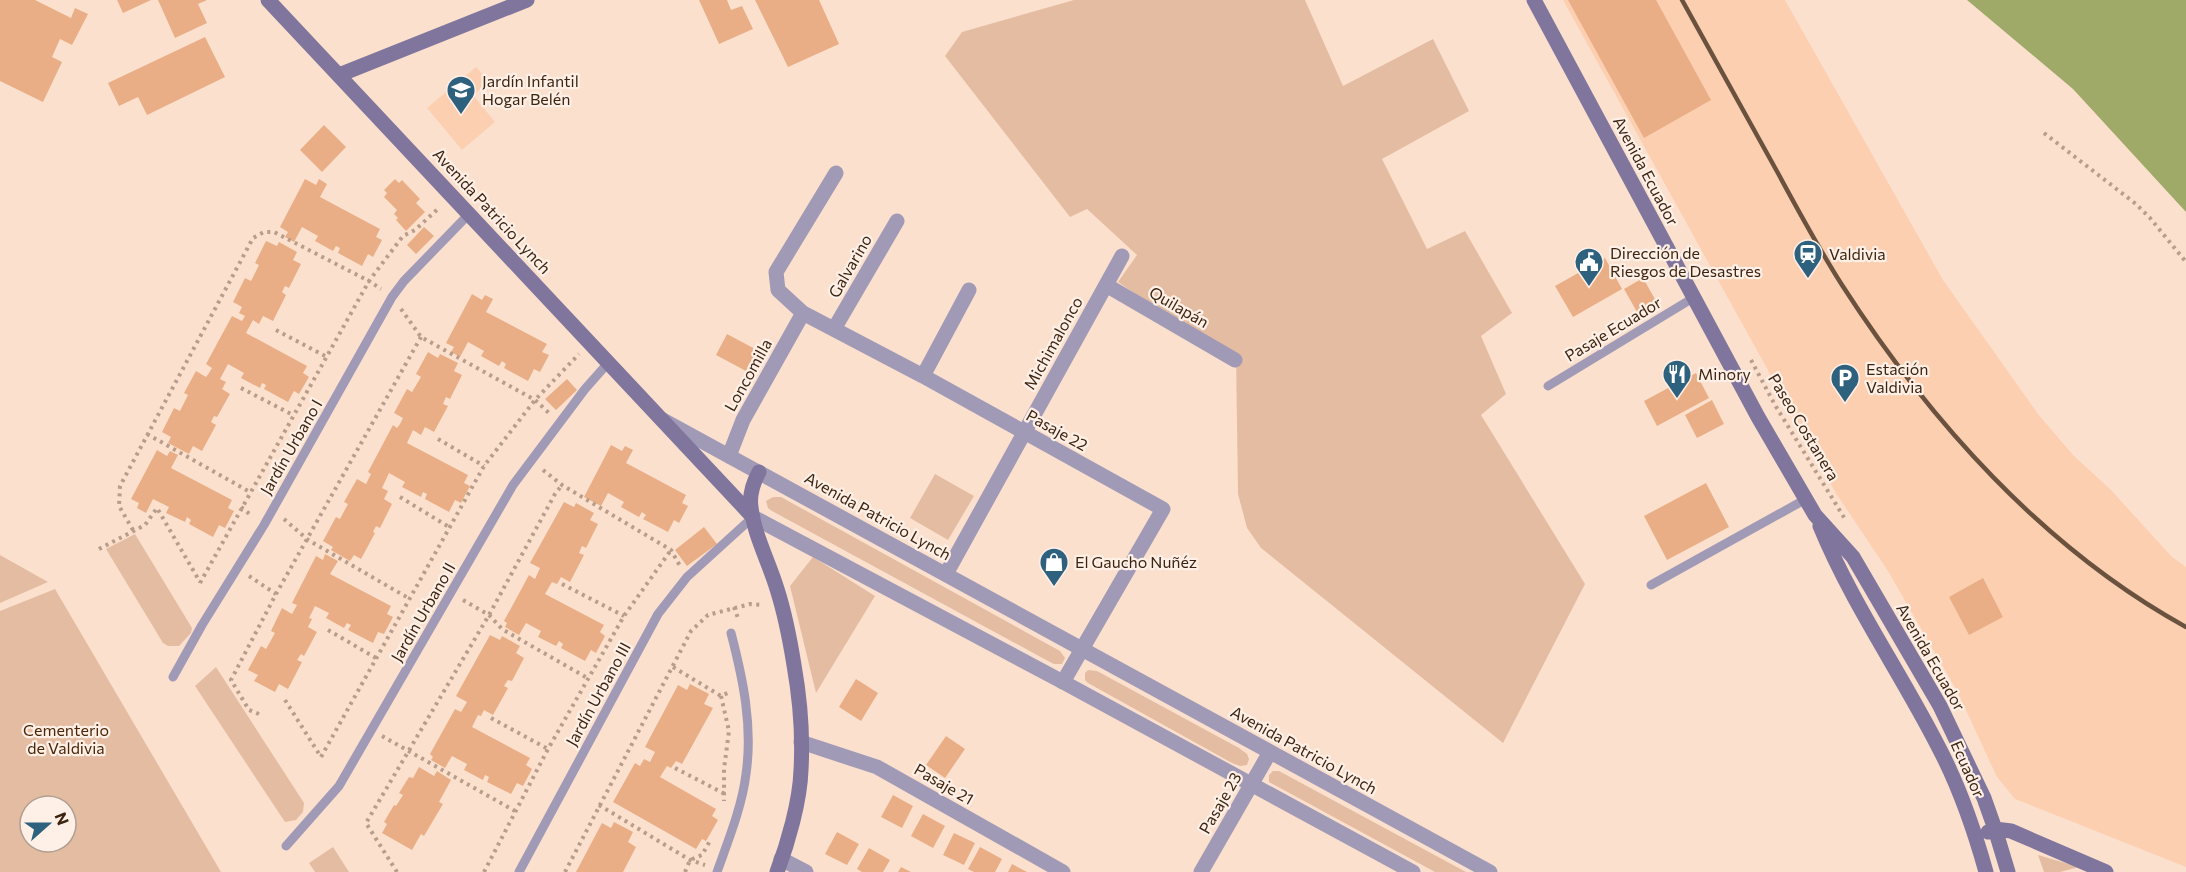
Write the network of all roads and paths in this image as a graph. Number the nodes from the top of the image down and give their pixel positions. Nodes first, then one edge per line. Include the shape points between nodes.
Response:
1 (268, 0) edge
2 (527, 0) edge
3 (1534, 0) edge
4 (339, 75) junction
5 (2044, 134) dead end
6 (836, 173) dead end
7 (442, 205) dead end
8 (470, 213) junction
9 (897, 220) dead end
10 (1122, 256) dead end
11 (2186, 262) edge
12 (369, 281) junction
13 (1106, 285) junction
14 (969, 290) dead end
15 (392, 297) junction
16 (1693, 298) junction
17 (803, 313) junction
18 (834, 329) junction
19 (276, 330) dead end
20 (421, 337) junction
21 (581, 352) dead end
22 (1747, 353) dead end
23 (325, 356) junction
24 (1234, 360) dead end
25 (608, 363) junction
26 (922, 376) junction
27 (1548, 386) dead end
28 (241, 388) dead end
29 (535, 400) junction
30 (293, 415) junction
31 (660, 418) junction
32 (560, 424) junction
33 (1024, 432) junction
34 (147, 434) junction
35 (438, 439) dead end
36 (729, 456) junction
37 (532, 460) junction
38 (484, 466) junction
39 (759, 472) junction
40 (562, 485) junction
41 (250, 492) junction
42 (400, 497) dead end
43 (1806, 499) junction
44 (273, 509) junction
45 (1815, 515) junction
46 (753, 517) junction
47 (449, 527) junction
48 (1850, 527) dead end
49 (133, 530) junction
50 (308, 540) junction
51 (99, 549) dead end
52 (671, 550) junction
53 (237, 568) junction
54 (946, 574) junction
55 (687, 576) junction
56 (562, 584) dead end
57 (1651, 585) dead end
58 (276, 594) junction
59 (451, 594) junction
60 (410, 599) junction
61 (489, 615) junction
62 (624, 615) junction
63 (764, 615) dead end
64 (328, 630) dead end
65 (731, 633) dead end
66 (1081, 648) junction
67 (376, 658) junction
68 (673, 667) junction
69 (173, 677) dead end
70 (589, 679) junction
71 (1063, 682) junction
72 (743, 688) junction
73 (721, 696) junction
74 (285, 700) dead end
75 (259, 714) dead end
76 (491, 718) dead end
77 (1923, 719) joint
78 (372, 731) junction
79 (801, 742) junction
80 (548, 749) junction
81 (409, 751) junction
82 (1270, 752) junction
83 (675, 768) dead end
84 (1252, 784) junction
85 (723, 793) junction
86 (740, 803) junction
87 (599, 805) junction
88 (725, 807) dead end
89 (515, 811) junction
90 (1995, 829) junction
91 (1976, 836) junction
92 (712, 838) dead end
93 (286, 846) dead end
94 (690, 860) junction
95 (779, 866) edge
96 (717, 871) edge
97 (1987, 871) edge
98 (397, 872) edge
99 (484, 872) edge
100 (519, 872) edge
101 (565, 872) edge
102 (685, 872) edge
103 (806, 872) edge
104 (1063, 872) edge
105 (1201, 872) edge
106 (1413, 872) edge
107 (1490, 872) edge
108 (2008, 872) edge
109 (2106, 872) edge

1 - 4 main road, Avenida Patricio Lynch
2 - 4 main road
3 - 16 main road, Avenida Ecuador
4 - 8 main road, Avenida Patricio Lynch
5 - 11 path via 2136,204
6 - 17 street, Pasaje 22 via 776,272 778,290
7 - 12 path via 404,236
8 - 15 lane, Jardín Urbano I
8 - 25 main road, Avenida Patricio Lynch
9 - 18 street, Galvarino
10 - 13 street, Michimalonco
12 - 15 path
12 - 23 path
12 - 34 path via 274,232 264,231 253,238
13 - 24 street, Quilapán
13 - 33 street, Michimalonco
14 - 26 street
15 - 20 path
15 - 44 lane, Jardín Urbano I
16 - 27 lane, Pasaje Ecuador
16 - 43 main road, Avenida Ecuador
17 - 18 street, Pasaje 22
17 - 36 street, Loncomilla via 743,420
18 - 26 street, Pasaje 22
19 - 23 path
20 - 29 path
20 - 50 path
21 - 29 path
22 - 48 path, Paseo Costanera
23 - 30 path
25 - 31 main road, Avenida Patricio Lynch
25 - 32 lane, Jardín Urbano II
26 - 33 street, Pasaje 22
28 - 30 path
29 - 32 path
29 - 38 path
30 - 41 path
31 - 36 street, Avenida Patricio Lynch
31 - 46 main road
32 - 37 lane, Jardín Urbano II
33 - 54 street, Michimalonco
33 - 66 street, Pasaje 22 via 1163,509
34 - 41 path
34 - 49 path via 120,486 119,506
35 - 38 path
36 - 39 street, Avenida Patricio Lynch
37 - 40 path
37 - 59 lane, Jardín Urbano II via 513,485
38 - 47 path
39 - 46 main road via 751,491
39 - 54 street, Avenida Patricio Lynch
40 - 52 path
40 - 61 path
41 - 49 path via 200,583 157,508 145,525
42 - 47 path
43 - 45 main road, Avenida Ecuador
43 - 57 lane
44 - 50 path
44 - 53 lane, Jardín Urbano I
45 - 77 main road, Avenida Ecuador via 1836,566
45 - 90 main road, Avenida Ecuador via 1853,557 1940,706
46 - 55 lane, Jardín Urbano III
46 - 71 street
46 - 79 main road via 788,631
47 - 60 path
49 - 51 path
50 - 58 path
50 - 60 path
52 - 55 path
52 - 62 path
53 - 58 path
53 - 69 lane, Jardín Urbano I
54 - 66 street, Avenida Patricio Lynch
55 - 100 lane, Jardín Urbano III via 658,614
56 - 62 path
58 - 75 path via 231,680 249,710
59 - 61 path
59 - 78 lane, Jardín Urbano II
60 - 67 path
61 - 70 path via 502,629
61 - 81 path
62 - 70 path
63 - 68 path via 761,605 750,604 708,615 691,631
64 - 67 path
65 - 72 lane
66 - 71 street, Pasaje 22
66 - 82 street, Avenida Patricio Lynch
67 - 74 path via 321,757
68 - 73 path
68 - 87 path
70 - 80 path
71 - 84 street
72 - 73 path
72 - 86 lane via 748,735
73 - 85 path via 729,731
76 - 80 path
77 - 91 main road, Ecuador via 1953,777
78 - 81 path
78 - 93 lane, Jardín Urbano II via 339,786
79 - 95 main road via 795,807
79 - 104 street, Pasaje 21 via 878,767
80 - 89 path
81 - 89 path
81 - 98 path via 366,823
82 - 84 street, Pasaje 23
82 - 107 street, Avenida Patricio Lynch
83 - 85 path
84 - 105 street, Pasaje 23
84 - 106 street
85 - 86 path
85 - 88 path
86 - 96 lane
87 - 94 path
87 - 101 path
89 - 99 path
90 - 91 main road
90 - 108 main road
90 - 109 main road via 2011,831
91 - 97 main road, Ecuador
92 - 94 path via 702,855
94 - 96 path
94 - 102 path
95 - 103 street

